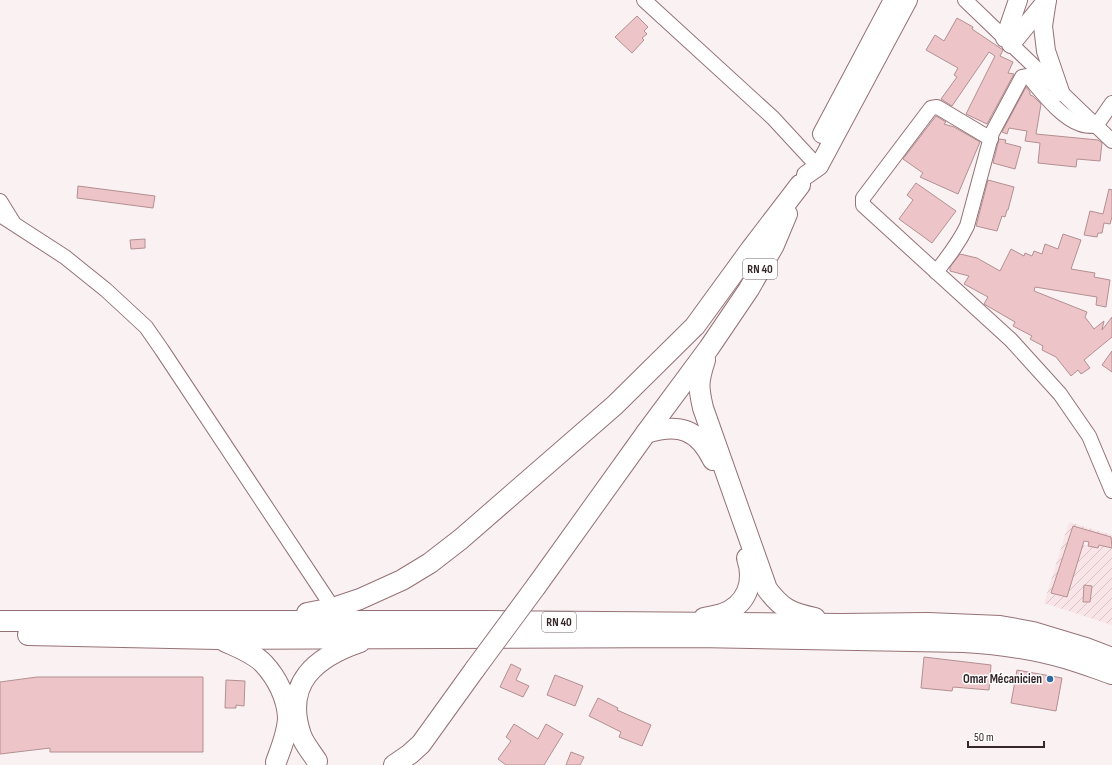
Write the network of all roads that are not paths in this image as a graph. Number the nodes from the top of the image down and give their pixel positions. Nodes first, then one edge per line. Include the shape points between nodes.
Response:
1 (644, 0) edge
2 (893, 0) edge
3 (908, 0) edge
4 (965, 0) edge
5 (1018, 0) edge
6 (1047, 0) edge
7 (1008, 41) junction
8 (1060, 92) junction
9 (1112, 103) edge
10 (1096, 126) junction
11 (991, 139) junction
12 (1112, 141) edge
13 (809, 171) junction
14 (0, 201) edge
15 (0, 215) edge
16 (14, 224) junction
17 (936, 272) junction
18 (709, 348) junction
19 (646, 433) junction
20 (1112, 491) edge
21 (333, 608) junction
22 (0, 621) edge
23 (254, 621) junction
24 (682, 623) junction
25 (841, 624) junction
26 (0, 634) edge
27 (373, 638) junction
28 (218, 639) junction
29 (1112, 658) edge
30 (1112, 674) edge
31 (275, 763) edge
32 (319, 763) edge
33 (394, 765) edge

1 - 13 street via 773,118
2 - 13 main road
3 - 13 main road
4 - 7 street
5 - 7 main road
6 - 7 main road
6 - 8 main road via 1043,26 1046,51
7 - 8 street
8 - 10 street
9 - 10 street
10 - 11 street via 1082,125 1071,120 1026,76 1022,77 995,126
10 - 12 street
11 - 17 street via 967,226 961,240
11 - 17 street via 939,108 931,108 863,198 863,205
13 - 18 highway, RN 40 via 774,245 749,289
13 - 21 highway via 695,326 615,405 430,563 402,580
14 - 16 street
15 - 16 street
16 - 21 street via 65,257 146,327
17 - 20 street via 1011,340 1060,394 1089,436
18 - 19 highway, RN 40
18 - 25 highway via 700,377 699,388 703,408 767,589 778,603 791,611
19 - 24 highway via 661,428 686,430 707,447 751,568 751,580 746,594 735,607 722,614
19 - 33 highway, RN 40, bridge via 421,744
21 - 23 highway
22 - 23 highway, RN 40
23 - 24 highway, RN 40
24 - 25 highway, RN 40
25 - 29 highway, RN 40 via 928,623 1000,626 1033,632
26 - 28 highway, RN 40
27 - 28 highway, RN 40
27 - 30 highway, RN 40 via 697,637 964,642 1029,650 1068,659
27 - 32 highway via 342,648 326,657 312,669 300,686 296,716 301,737
28 - 31 highway via 244,650 264,663 277,682 286,702 288,718
31 - 32 highway via 286,756 296,754 308,755

